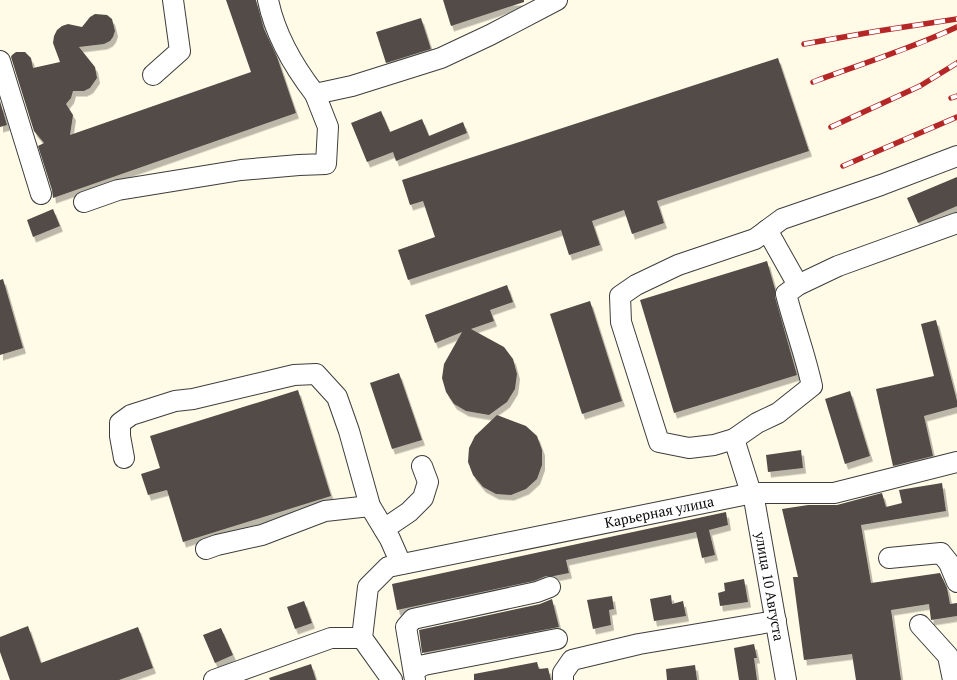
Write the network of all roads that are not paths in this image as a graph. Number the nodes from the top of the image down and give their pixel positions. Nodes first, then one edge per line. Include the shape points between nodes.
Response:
1 (173, 0) edge
2 (268, 0) edge
3 (557, 0) edge
4 (0, 61) edge
5 (153, 75) dead end
6 (315, 94) junction
7 (957, 156) edge
8 (41, 194) dead end
9 (84, 202) dead end
10 (957, 223) edge
11 (767, 230) junction
12 (798, 285) junction
13 (734, 439) junction
14 (124, 458) dead end
15 (957, 462) edge
16 (422, 466) dead end
17 (752, 493) junction
18 (370, 506) junction
19 (384, 529) junction
20 (206, 550) dead end
21 (888, 558) dead end
22 (400, 564) junction
23 (957, 582) edge
24 (550, 587) dead end
25 (776, 621) junction
26 (920, 625) dead end
27 (362, 638) junction
28 (557, 639) dead end
29 (414, 675) edge
30 (214, 680) edge
31 (392, 680) edge
32 (563, 680) edge
33 (786, 680) edge
34 (952, 680) edge

1 - 5 street via 180,51
2 - 6 street via 272,17 299,74
3 - 6 street via 442,58
4 - 8 street
6 - 9 street via 328,127 326,164 241,170 118,190
7 - 11 street via 782,219
10 - 12 street via 838,266
11 - 12 street
11 - 13 street via 755,239 678,265 620,296 621,322 659,442 689,448
12 - 13 street via 786,294 812,386 778,413
13 - 17 street, улица 10 Августа
14 - 18 street via 120,423 131,415 175,400 193,399 294,375 316,374 337,397
15 - 17 street, Карьерная улица via 834,493
16 - 19 street via 428,482 423,498
17 - 22 street, Карьерная улица
17 - 25 street, улица 10 Августа
18 - 19 street
18 - 20 street via 325,511 262,535
19 - 22 street
21 - 23 street via 940,553 949,563
22 - 27 street, Карьерная улица via 388,567 368,587
24 - 29 street via 413,619 406,627
25 - 32 street via 639,644 572,660 563,673
25 - 33 street, улица 10 Августа
26 - 34 street via 948,656
27 - 30 street via 332,638
27 - 31 street
28 - 29 street via 424,665

